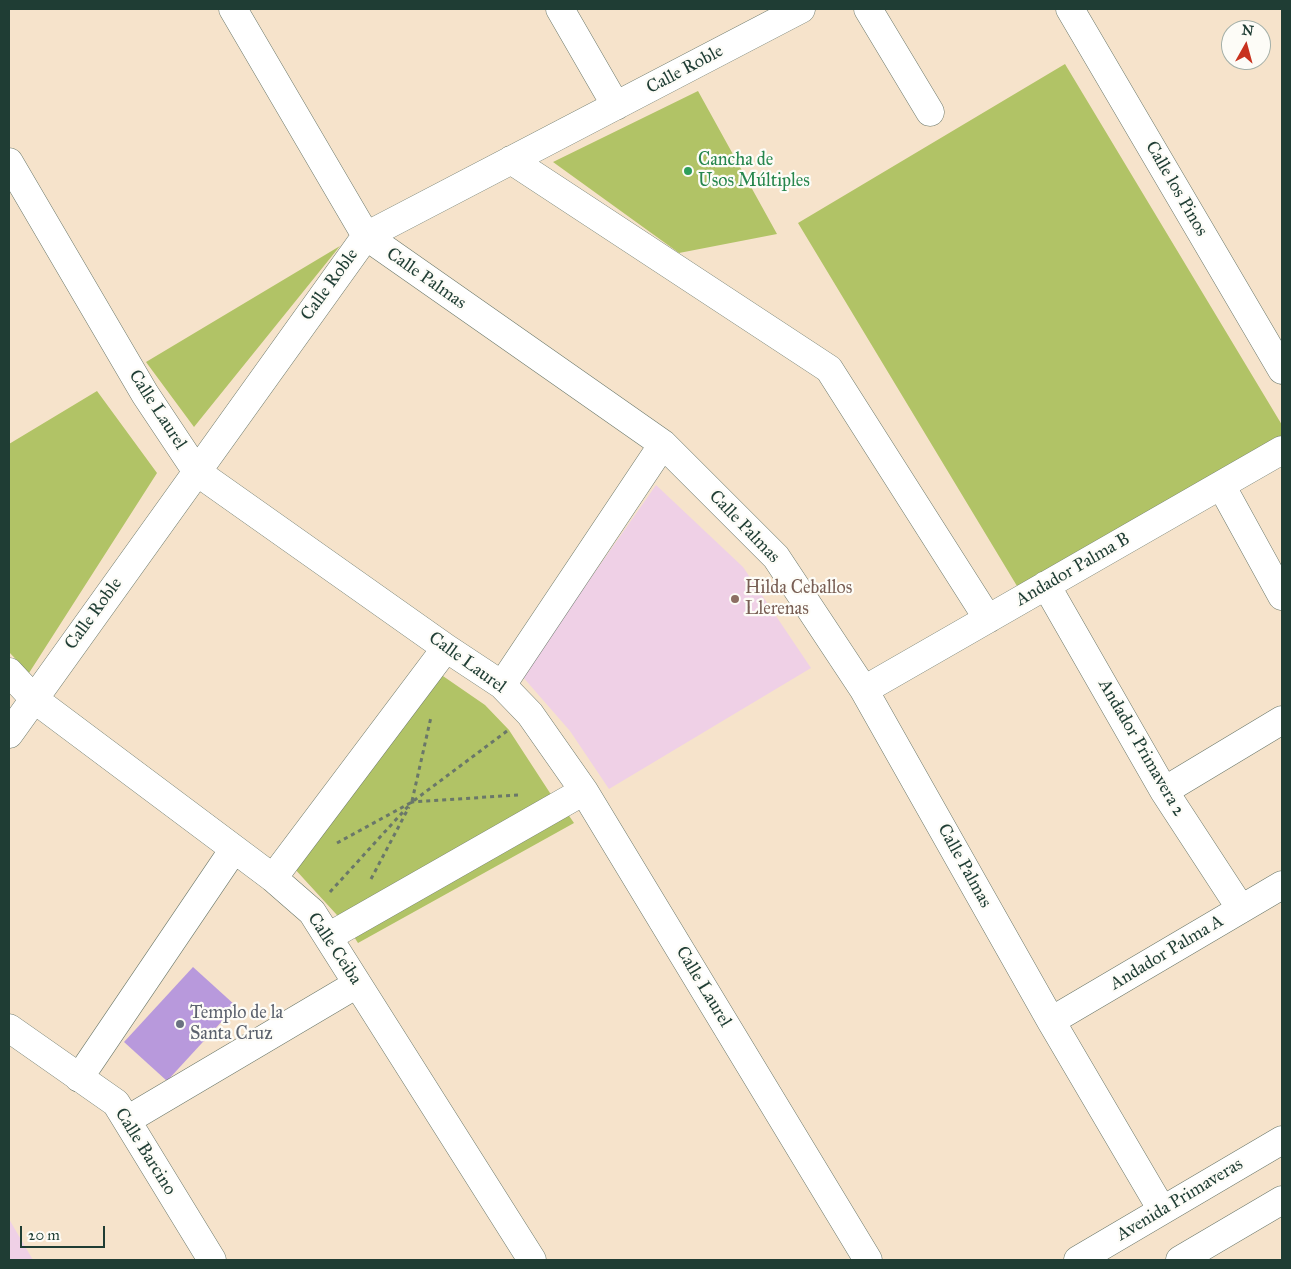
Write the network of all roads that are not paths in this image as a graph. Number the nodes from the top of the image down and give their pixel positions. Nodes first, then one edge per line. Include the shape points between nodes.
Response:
1 (233, 9) edge
2 (560, 9) edge
3 (802, 9) edge
4 (868, 9) edge
5 (1070, 9) edge
6 (616, 106) junction
7 (930, 112) dead end
8 (511, 160) junction
9 (9, 162) edge
10 (366, 236) junction
11 (1280, 361) edge
12 (663, 444) junction
13 (1282, 450) edge
14 (197, 472) junction
15 (1221, 485) junction
16 (1046, 585) junction
17 (1282, 596) edge
18 (988, 619) junction
19 (446, 648) junction
20 (9, 672) edge
21 (502, 685) junction
22 (864, 690) junction
23 (34, 699) junction
24 (1282, 720) edge
25 (9, 734) edge
26 (584, 791) junction
27 (1164, 791) junction
28 (234, 849) junction
29 (273, 878) junction
30 (1282, 885) edge
31 (1240, 909) junction
32 (328, 937) junction
33 (357, 984) junction
34 (1051, 1021) junction
35 (9, 1028) edge
36 (79, 1078) junction
37 (127, 1120) junction
38 (1282, 1140) edge
39 (1282, 1200) edge
40 (1162, 1210) junction
41 (212, 1260) edge
42 (532, 1260) edge
43 (868, 1260) edge
44 (1078, 1260) edge
45 (1180, 1260) edge

1 - 10 street, Calle Palmas
2 - 6 street
3 - 6 street, Calle Roble
4 - 7 street
5 - 11 street, Calle los Pinos
6 - 8 street, Calle Roble
8 - 10 street, Calle Roble
8 - 18 street via 829,368
9 - 14 street, Calle Laurel via 144,394
10 - 12 street, Calle Palmas
10 - 14 street, Calle Roble
12 - 21 street
12 - 22 street, Calle Palmas via 776,557
13 - 15 street, Andador Palma B
14 - 19 street, Calle Laurel
14 - 23 street, Calle Roble
15 - 16 street, Andador Palma B
15 - 17 street
16 - 18 street, Andador Palma B
16 - 27 street, Andador Primavera 2
18 - 22 street, Andador Palma B
19 - 21 street, Calle Laurel
19 - 29 street
20 - 23 street, Calle Ceiba
21 - 26 street, Calle Laurel via 530,714
22 - 34 street, Calle Palmas
23 - 25 street, Calle Roble
23 - 28 street, Calle Ceiba
24 - 27 street
26 - 32 street
26 - 43 street, Calle Laurel
27 - 31 street, Andador Primavera 2
28 - 29 street, Calle Ceiba
28 - 36 street
29 - 32 street, Calle Ceiba via 312,912
30 - 31 street, Andador Palma A
31 - 34 street, Andador Palma A
32 - 33 street, Calle Ceiba
33 - 37 street
33 - 42 street, Calle Ceiba
34 - 40 street, Calle Palmas
35 - 36 street, Calle Barcino
36 - 37 street, Calle Barcino via 116,1103
37 - 41 street, Calle Barcino
38 - 40 street, Avenida Primaveras
39 - 45 street
40 - 44 street, Avenida Primaveras

